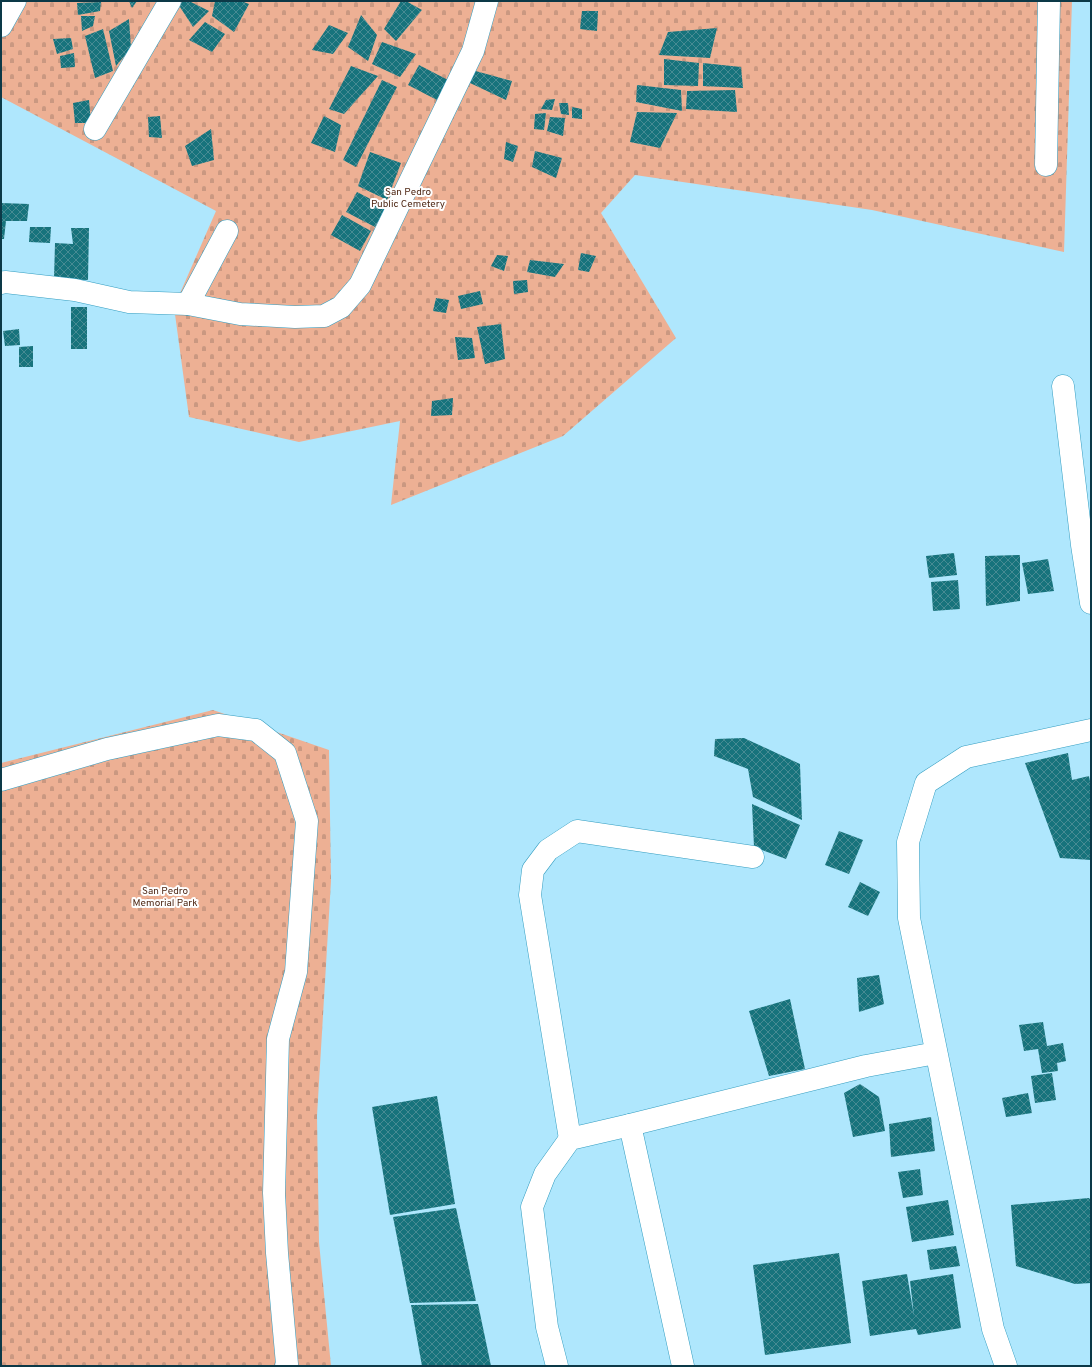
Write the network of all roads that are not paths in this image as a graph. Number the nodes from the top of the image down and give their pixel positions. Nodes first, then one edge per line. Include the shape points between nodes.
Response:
1 (15, 1) edge
2 (170, 1) edge
3 (487, 1) edge
4 (1049, 1) edge
5 (1, 26) edge
6 (95, 129) dead end
7 (1046, 165) dead end
8 (227, 231) dead end
9 (1, 283) edge
10 (188, 304) junction
11 (1063, 386) dead end
12 (1091, 603) edge
13 (1091, 730) edge
14 (1, 780) edge
15 (753, 857) dead end
16 (936, 1053) junction
17 (630, 1125) junction
18 (570, 1139) junction
19 (286, 1366) edge
20 (557, 1366) edge
21 (684, 1366) edge
22 (1006, 1366) edge

1 - 5 street
2 - 6 street
3 - 10 street via 473,51 360,285 341,307 324,316 295,317 240,314
4 - 7 street
8 - 10 street
9 - 10 street via 74,290 129,302
11 - 12 street
13 - 16 street via 966,757 926,783 908,842 909,918
14 - 19 street via 106,749 218,726 256,730 285,753 307,821 296,972 278,1039 274,1193
15 - 18 street via 576,831 548,850 532,870 530,895
16 - 17 street via 866,1066
16 - 22 street via 993,1329
17 - 18 street
17 - 21 street
18 - 20 street via 545,1174 532,1207 547,1327

